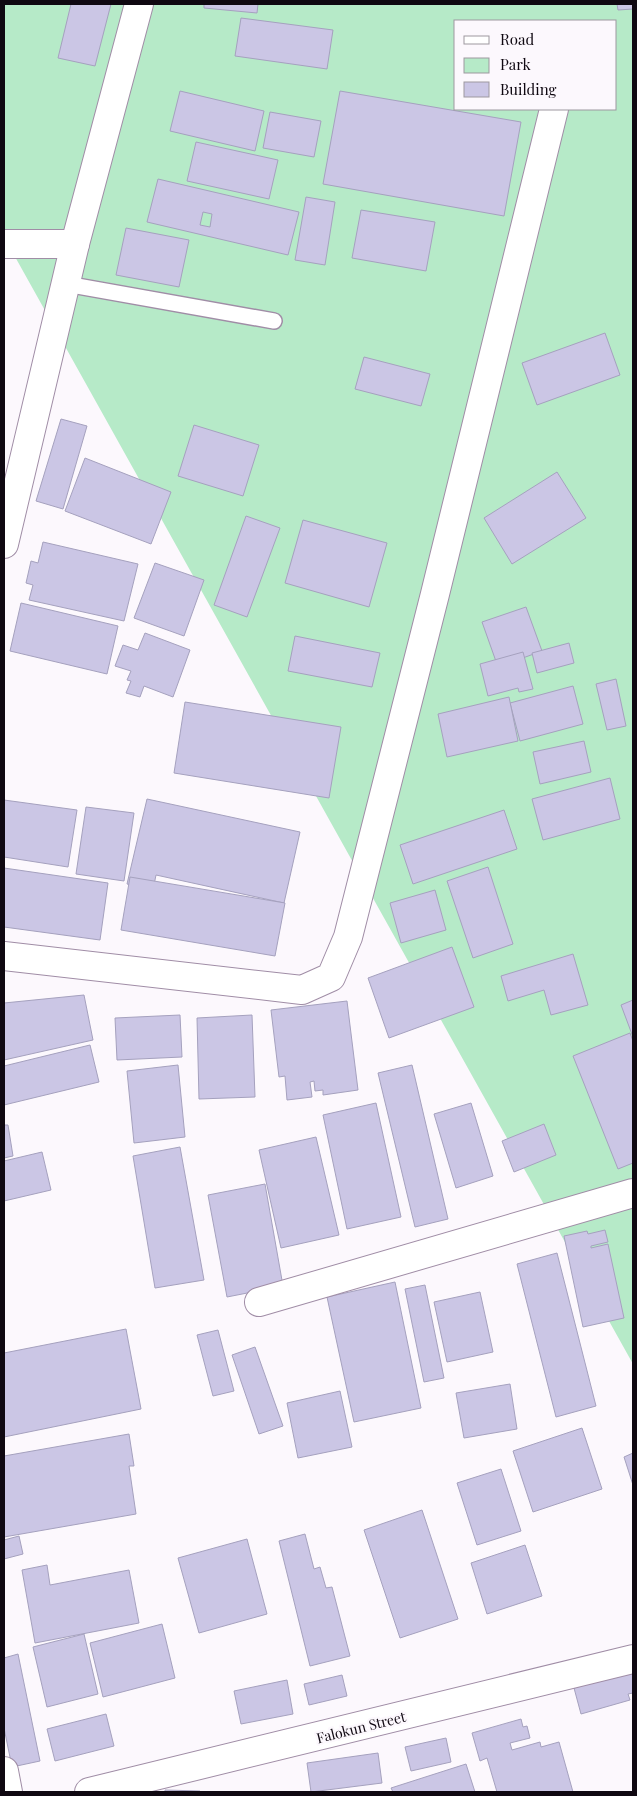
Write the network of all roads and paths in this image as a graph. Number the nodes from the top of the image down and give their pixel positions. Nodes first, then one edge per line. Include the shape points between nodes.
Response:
1 (139, 4) edge
2 (554, 110) edge
3 (4, 244) edge
4 (75, 244) junction
5 (66, 284) junction
6 (274, 322) dead end
7 (4, 544) edge
8 (4, 956) edge
9 (633, 1193) edge
10 (259, 1302) dead end
11 (633, 1659) edge
12 (4, 1771) edge
13 (8, 1792) edge
14 (89, 1792) edge

1 - 4 street
2 - 8 street via 348,937 331,977 302,990
3 - 4 street
4 - 5 street
5 - 6 lane
5 - 7 street
9 - 10 street
11 - 14 street, Falokun Street
12 - 13 street

